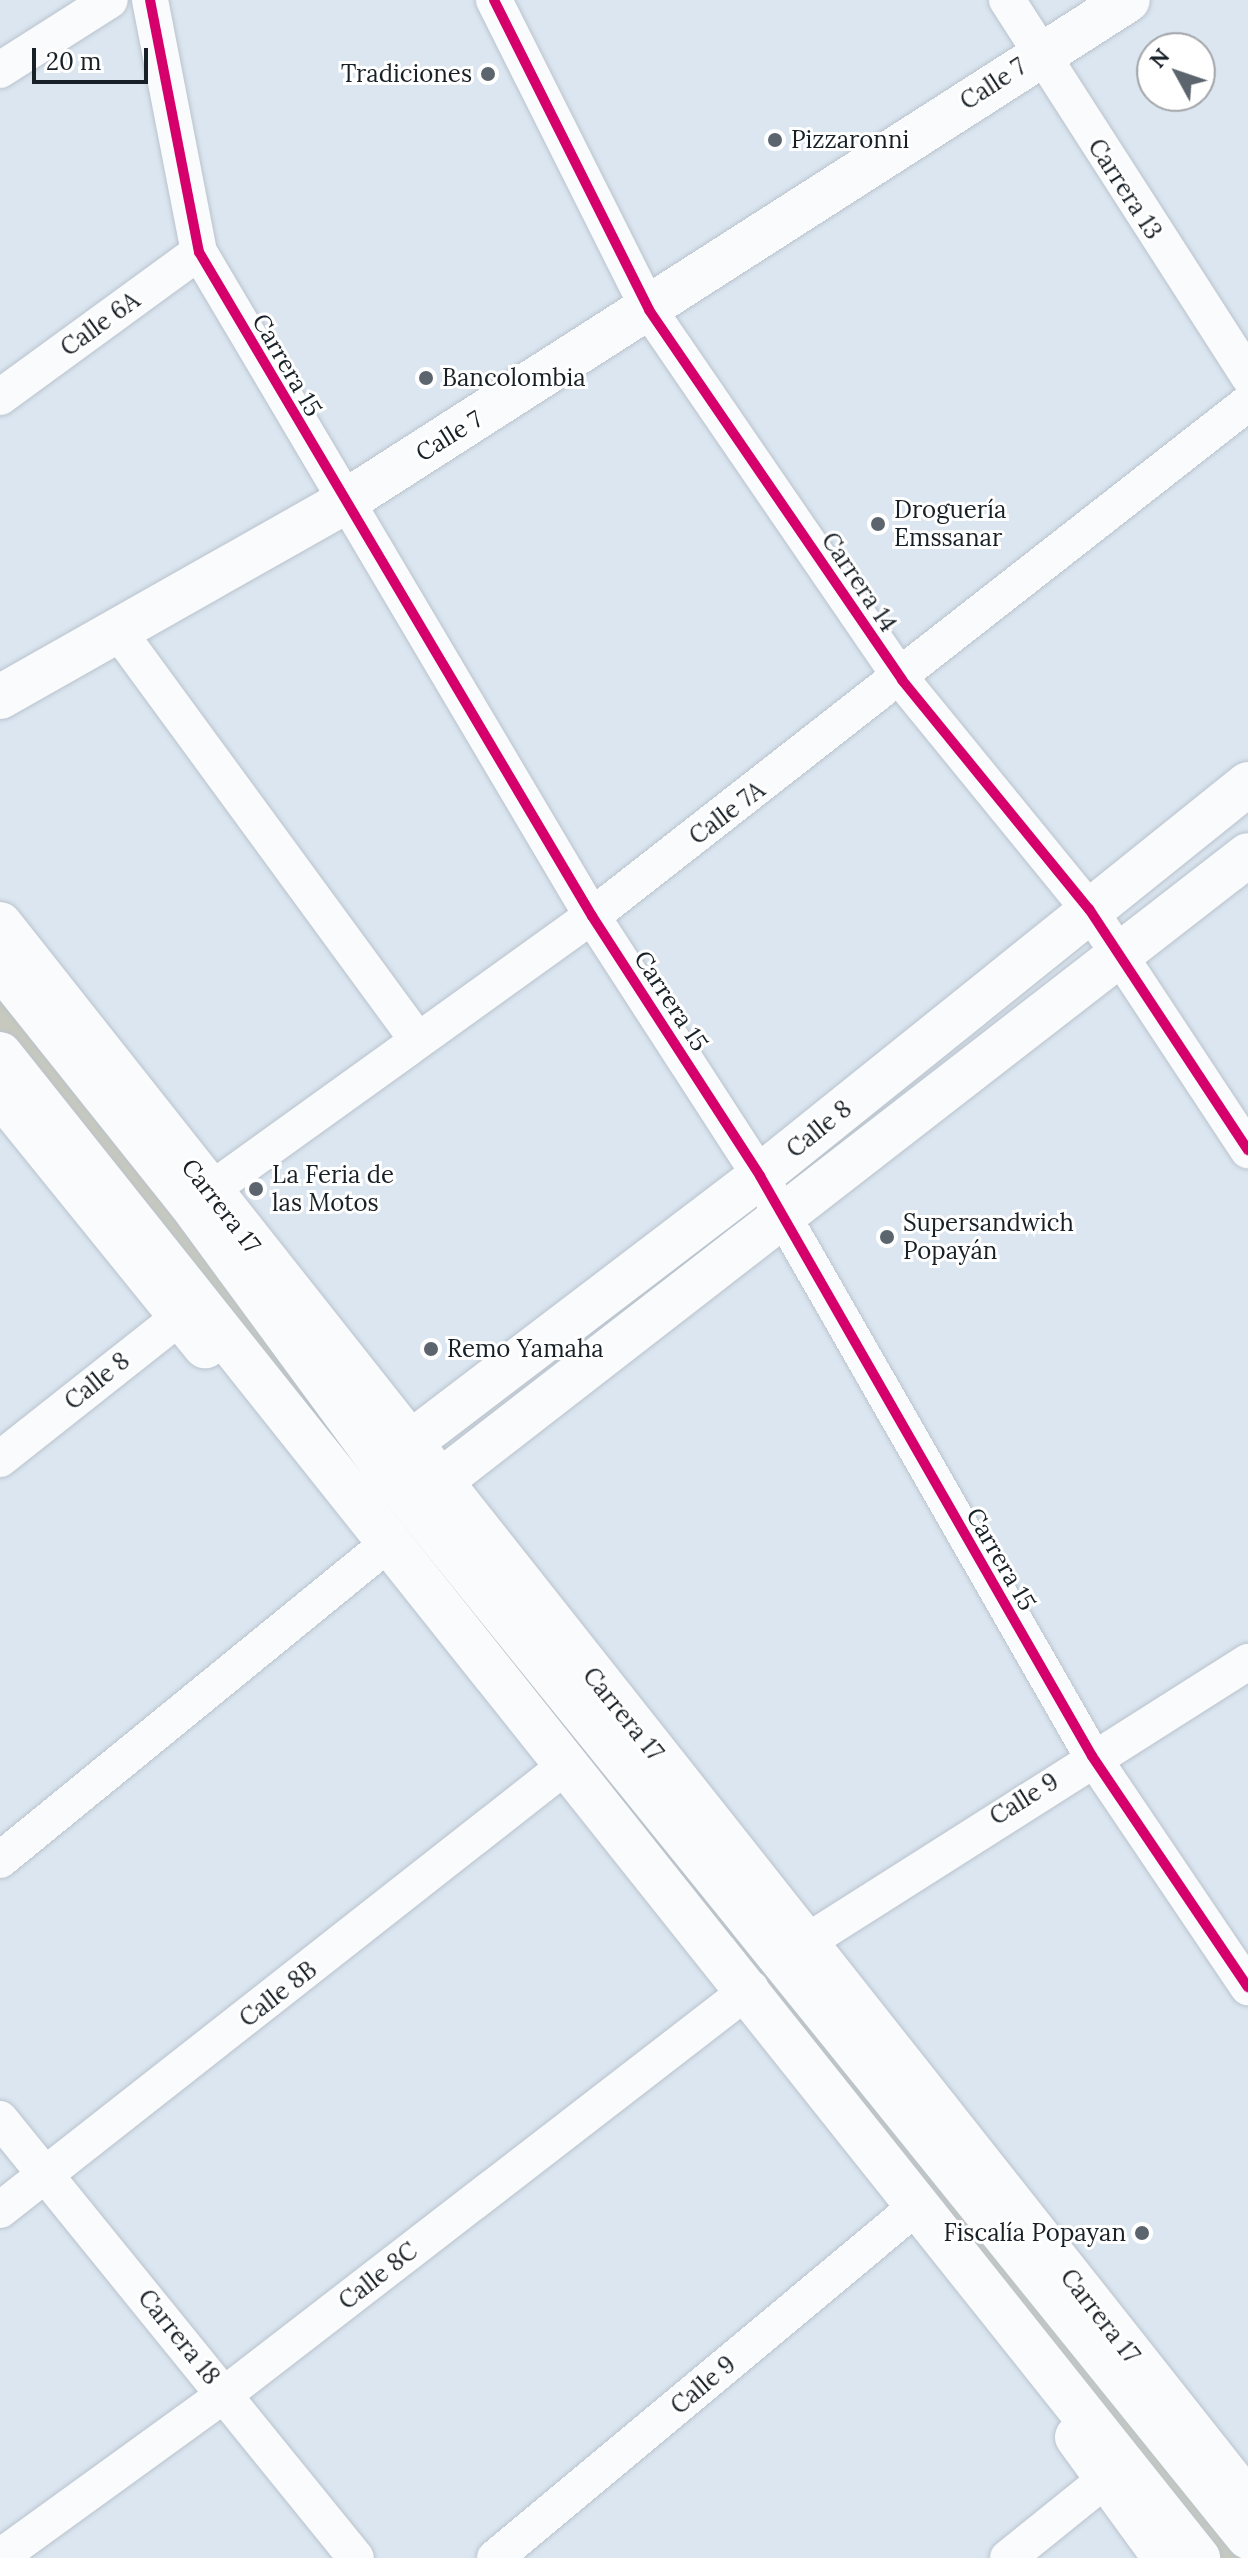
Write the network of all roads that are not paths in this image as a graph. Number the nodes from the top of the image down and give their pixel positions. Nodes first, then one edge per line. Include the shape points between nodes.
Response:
1 (110, 0) edge
2 (150, 0) edge
3 (494, 0) edge
4 (1007, 0) edge
5 (1128, 0) edge
6 (1037, 55) junction
7 (0, 70) edge
8 (199, 252) junction
9 (649, 310) junction
10 (1248, 376) edge
11 (0, 397) edge
12 (1248, 403) edge
13 (343, 503) junction
14 (118, 631) junction
15 (902, 680) junction
16 (0, 697) edge
17 (1248, 784) edge
18 (1248, 855) edge
19 (1089, 909) junction
20 (592, 916) junction
21 (0, 924) edge
22 (1113, 954) junction
23 (0, 965) edge
24 (416, 1038) junction
25 (0, 1054) edge
26 (0, 1093) edge
27 (1248, 1150) edge
28 (760, 1176) junction
29 (200, 1197) junction
30 (782, 1223) junction
31 (187, 1310) junction
32 (395, 1454) junction
33 (0, 1459) edge
34 (426, 1493) junction
35 (375, 1554) junction
36 (1248, 1662) edge
37 (1092, 1756) junction
38 (554, 1775) junction
39 (0, 1860) edge
40 (805, 1943) junction
41 (1248, 1987) edge
42 (744, 1994) junction
43 (0, 2119) edge
44 (49, 2174) junction
45 (0, 2210) edge
46 (910, 2212) junction
47 (225, 2394) junction
48 (1107, 2478) junction
49 (1241, 2480) edge
50 (1248, 2537) edge
51 (0, 2557) edge
52 (356, 2558) edge
53 (495, 2558) edge
54 (1008, 2558) edge
55 (1165, 2558) edge
56 (1198, 2558) edge

1 - 7 street
2 - 8 street, Carrera 15
3 - 9 street, Carrera 14
4 - 6 street, Carrera 13
5 - 6 main road, Calle 7
6 - 9 main road, Calle 7
6 - 10 street, Carrera 13
8 - 11 street, Calle 6A
8 - 13 street, Carrera 15
9 - 13 main road, Calle 7
9 - 15 street, Carrera 14
12 - 15 street, Calle 7A
13 - 14 main road, Calle 7
13 - 20 street, Carrera 15
14 - 16 main road, Calle 7
14 - 24 street
15 - 19 street, Carrera 14
15 - 20 street, Calle 7A
17 - 19 main road, Calle 8
18 - 22 main road, Calle 8
19 - 22 street, Carrera 14
19 - 28 main road, Calle 8
20 - 24 street, Calle 7A
20 - 28 street, Carrera 15
21 - 29 main road, Carrera 17
22 - 27 street, Carrera 14
22 - 30 main road, Calle 8
23 - 29 main road, Carrera 17
24 - 29 street, Calle 7A
25 - 31 main road
26 - 31 main road
28 - 30 street, Carrera 15
28 - 32 main road, Calle 8
29 - 32 main road, Carrera 17
30 - 34 main road, Calle 8
30 - 37 street, Carrera 15
31 - 33 street, Calle 8
31 - 35 main road
31 - 42 main road
32 - 34 main road, Carrera 17
34 - 40 main road, Carrera 17
34 - 50 main road, Carrera 17
35 - 38 main road
35 - 39 street
36 - 37 street, Calle 9
37 - 40 street, Calle 9
37 - 41 street, Carrera 15
38 - 42 main road
38 - 44 street, Calle 8B
40 - 49 main road, Carrera 17
42 - 46 main road
42 - 47 street, Calle 8C
42 - 56 main road
43 - 44 street, Carrera 18
44 - 45 street, Calle 8B
44 - 47 street, Carrera 18
46 - 48 main road
46 - 53 street, Calle 9
47 - 51 street, Calle 8C
47 - 52 street, Carrera 18
48 - 54 street
48 - 55 main road

